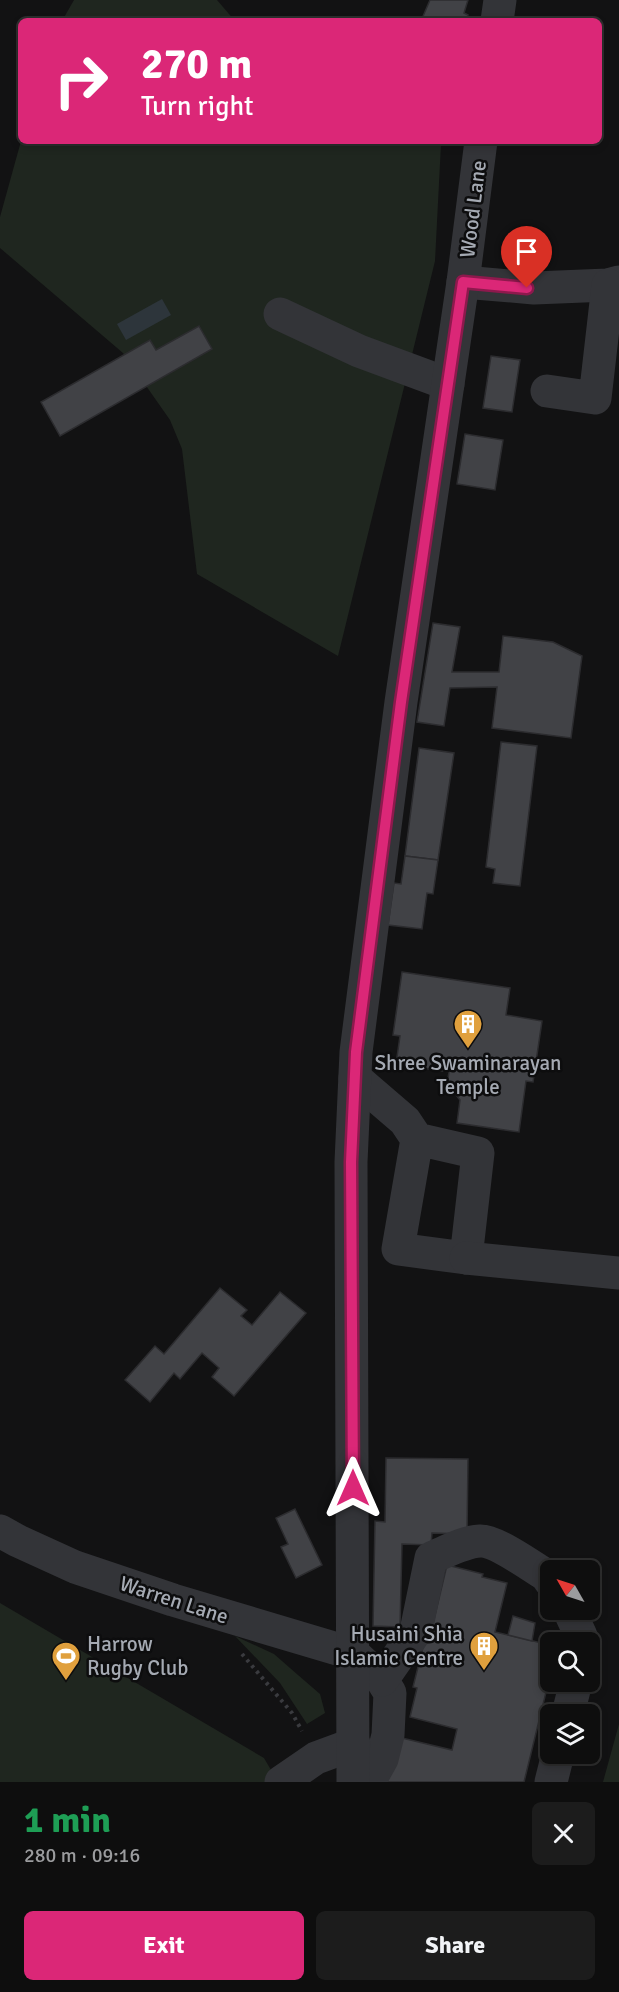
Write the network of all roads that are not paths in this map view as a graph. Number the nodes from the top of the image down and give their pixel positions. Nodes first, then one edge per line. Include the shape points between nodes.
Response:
1 (500, 0) edge
2 (497, 18) edge
3 (481, 144) edge
4 (463, 282) junction
5 (613, 283) edge
6 (280, 315) dead end
7 (448, 384) junction
8 (547, 391) dead end
9 (355, 1078) junction
10 (417, 1139) junction
11 (466, 1258) junction
12 (619, 1273) edge
13 (0, 1531) edge
14 (540, 1572) edge
15 (354, 1654) junction
16 (382, 1680) junction
17 (354, 1744) junction
18 (556, 1764) edge
19 (281, 1782) edge
20 (354, 1782) edge
21 (369, 1782) edge
22 (551, 1782) edge

1 - 2 street
3 - 4 street, Wood Lane
4 - 5 street via 534,288
4 - 7 street, Wood Lane
5 - 8 street via 595,398
6 - 7 street via 359,351
7 - 9 street, Wood Lane via 401,702
9 - 10 street via 405,1121
9 - 15 street, Wood Lane via 351,1162
10 - 11 street via 478,1153
10 - 11 street via 398,1249
11 - 12 street
13 - 15 street, Warren Lane via 75,1567
14 - 16 street via 482,1540 431,1558 416,1631
15 - 16 street
15 - 17 street, Wood Lane
16 - 21 street via 390,1693 388,1735 382,1759
17 - 19 street via 316,1758
17 - 20 street, Wood Lane
18 - 22 street

